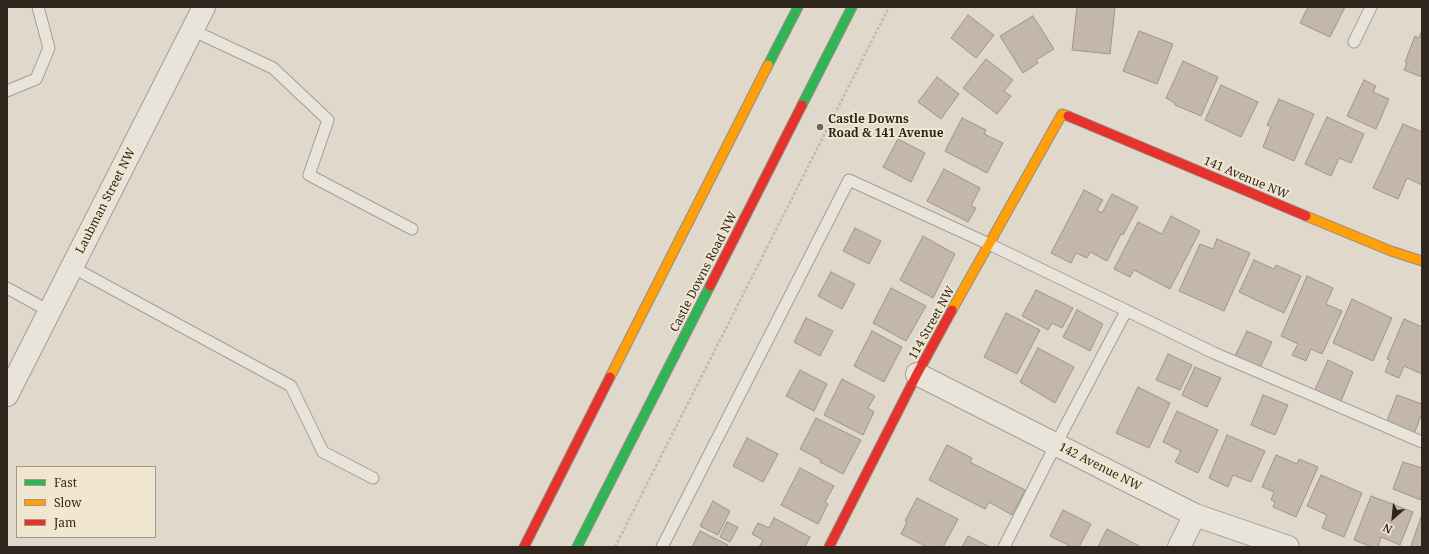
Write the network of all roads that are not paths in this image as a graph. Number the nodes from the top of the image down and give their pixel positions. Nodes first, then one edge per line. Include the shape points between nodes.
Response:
1 (38, 7) edge
2 (204, 7) edge
3 (798, 7) edge
4 (852, 7) edge
5 (1371, 7) edge
6 (192, 30) junction
7 (1354, 42) dead end
8 (7, 90) edge
9 (1062, 114) joint
10 (412, 229) dead end
11 (989, 244) junction
12 (1422, 260) edge
13 (72, 267) junction
14 (7, 288) edge
15 (49, 311) junction
16 (1126, 311) junction
17 (917, 374) junction
18 (7, 395) edge
19 (1422, 442) edge
20 (1056, 444) junction
21 (373, 478) dead end
22 (1195, 515) junction
23 (524, 547) edge
24 (577, 547) edge
25 (662, 547) edge
26 (829, 547) edge
27 (1004, 547) edge
28 (1179, 547) edge
29 (1288, 547) edge

1 - 8 lane via 48,48 36,79
2 - 6 street, Laubman Street NW
3 - 23 main road
4 - 24 main road, Castle Downs Road NW
5 - 7 lane
6 - 10 lane via 274,68 328,120 309,175
6 - 13 street, Laubman Street NW
9 - 11 main road, 114 Street NW
9 - 12 main road, 141 Avenue NW via 1391,251
11 - 16 lane
11 - 17 main road, 114 Street NW
11 - 25 lane via 849,180
13 - 15 street, Laubman Street NW
13 - 21 lane via 291,386 323,452
14 - 15 lane
15 - 18 street, Laubman Street NW
16 - 19 lane via 1214,353
16 - 20 lane
17 - 20 street, 142 Avenue NW
17 - 26 main road, 114 Street NW
20 - 22 street, 142 Avenue NW
20 - 27 lane
22 - 28 street
22 - 29 street, 142 Avenue NW

